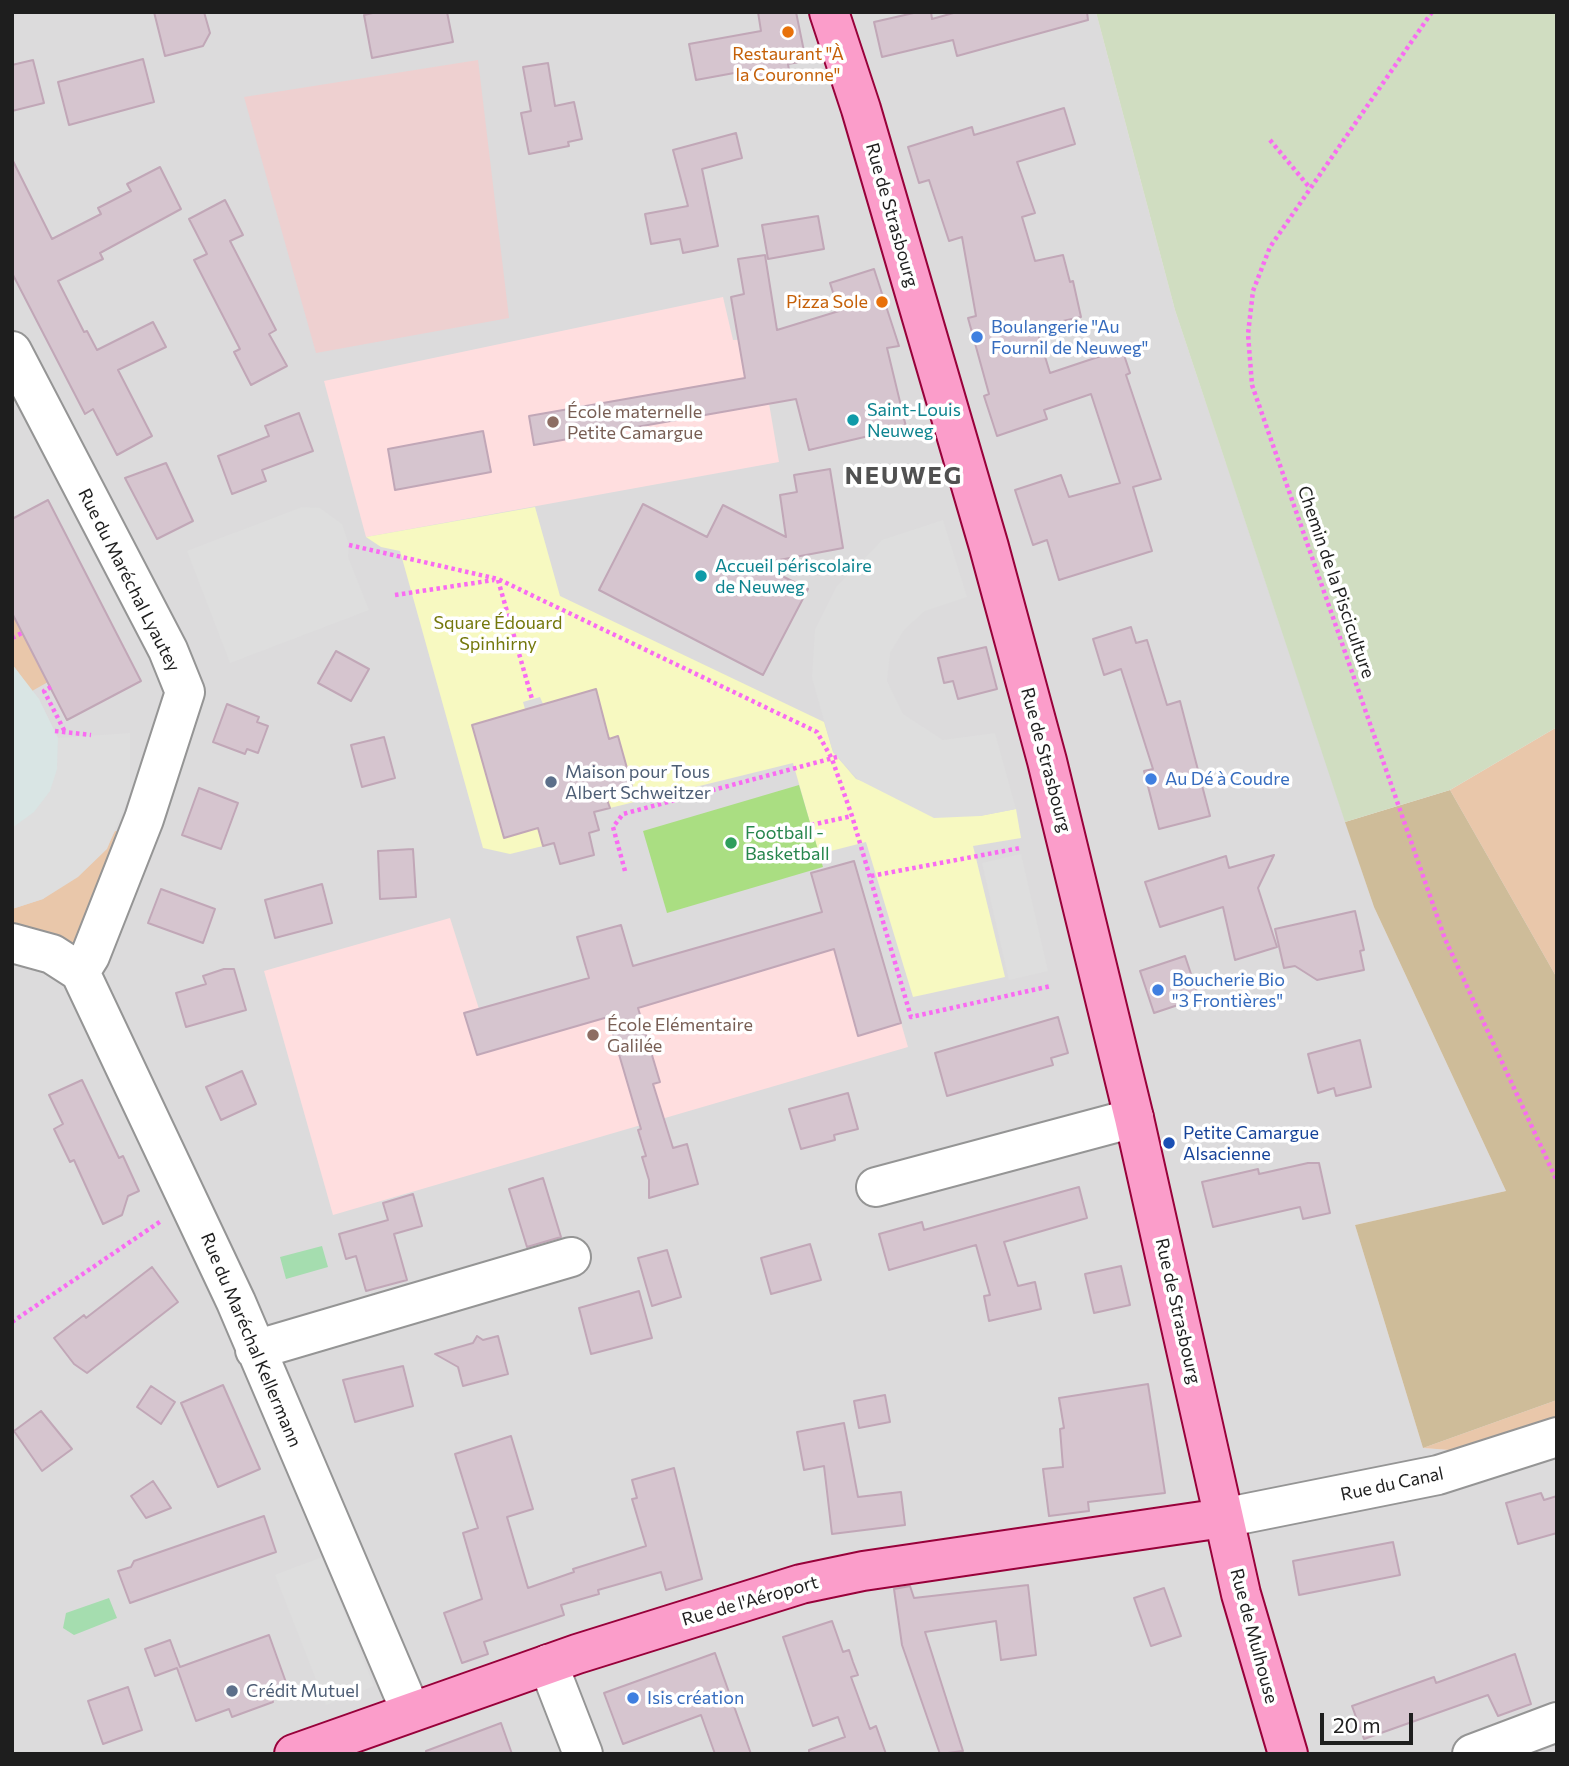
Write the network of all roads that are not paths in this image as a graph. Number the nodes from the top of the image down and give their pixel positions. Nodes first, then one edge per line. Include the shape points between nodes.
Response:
1 (829, 12) edge
2 (12, 351) edge
3 (12, 943) edge
4 (80, 972) junction
5 (1134, 1118) junction
6 (876, 1187) dead end
7 (571, 1257) dead end
8 (504, 1301) dead end
9 (262, 1365) junction
10 (1557, 1437) edge
11 (1223, 1518) junction
12 (548, 1664) junction
13 (411, 1712) junction
14 (1557, 1723) edge
15 (368, 1742) edge
16 (294, 1754) edge
17 (583, 1754) edge
18 (1288, 1754) edge
19 (1472, 1754) edge

1 - 5 main road, Rue de Strasbourg via 992,560 1047,761
2 - 4 street, Rue du Maréchal Lyautey via 168,650 184,692 144,819
3 - 4 street via 52,954
4 - 9 street, Rue du Maréchal Kellermann via 191,1202
5 - 6 street
5 - 11 main road, Rue de Strasbourg
7 - 9 street
8 - 9 street via 304,1358
9 - 13 street, Rue du Maréchal Kellermann
10 - 11 street, Rue du Canal via 1438,1475
11 - 12 main road, Rue de l'Aéroport via 863,1571 770,1592
11 - 18 main road, Rue de Mulhouse
12 - 13 main road, Rue de l'Aéroport
12 - 17 street
13 - 15 main road, Rue de l'Aéroport
14 - 19 street
15 - 16 main road, Rue de l'Aéroport

